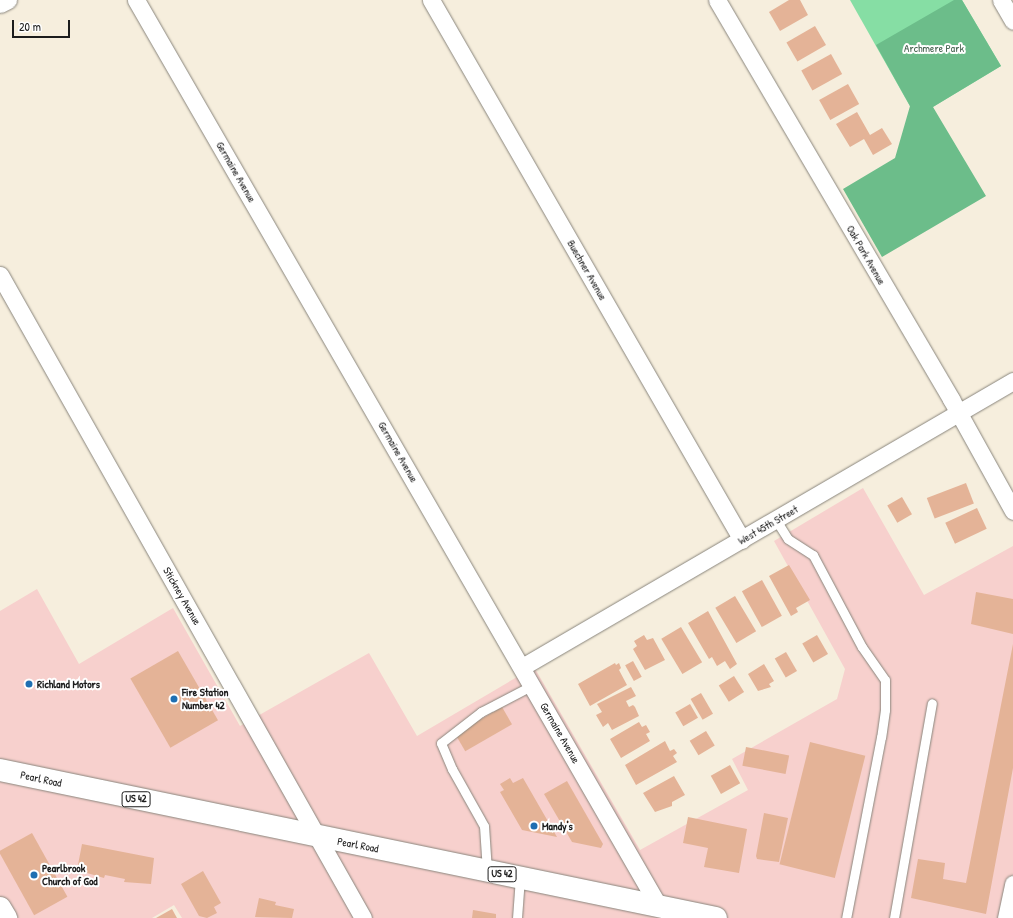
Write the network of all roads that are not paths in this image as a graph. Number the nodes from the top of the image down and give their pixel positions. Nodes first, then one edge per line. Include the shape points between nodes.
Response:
1 (8, 0) edge
2 (136, 0) edge
3 (431, 0) edge
4 (717, 0) edge
5 (1001, 0) edge
6 (0, 4) edge
7 (1013, 21) edge
8 (0, 275) edge
9 (1013, 382) edge
10 (958, 412) junction
11 (1013, 511) edge
12 (776, 520) junction
13 (742, 540) junction
14 (522, 667) junction
15 (533, 685) junction
16 (932, 703) dead end
17 (0, 770) edge
18 (319, 838) junction
19 (487, 871) junction
20 (520, 878) junction
21 (1013, 884) edge
22 (658, 905) junction
23 (0, 908) edge
24 (6, 918) edge
25 (363, 918) edge
26 (517, 918) edge
27 (716, 918) edge
28 (846, 918) edge
29 (894, 918) edge
30 (1006, 918) edge

1 - 6 street
2 - 14 street, Germaine Avenue
3 - 13 street, Buechner Avenue
4 - 10 street, Oak Park Avenue
5 - 7 street
8 - 18 street, Stickney Avenue
9 - 10 street, West 45th Street
10 - 11 street, Oak Park Avenue
10 - 12 street, West 45th Street
12 - 13 street, West 45th Street
12 - 28 lane via 788,540 813,555 862,647 885,680 885,710 881,737
13 - 14 street, West 45th Street
14 - 15 street, Germaine Avenue
15 - 19 lane via 482,712 440,743 484,826
15 - 22 street, Germaine Avenue
16 - 29 lane
17 - 18 main road, Pearl Road / US 42
18 - 19 main road, Pearl Road / US 42
18 - 25 street, Stickney Avenue
19 - 20 main road, Pearl Road / US 42
20 - 22 main road, Pearl Road / US 42
20 - 26 lane
21 - 30 street
22 - 27 main road, Pearl Road / US 42
23 - 24 main road

